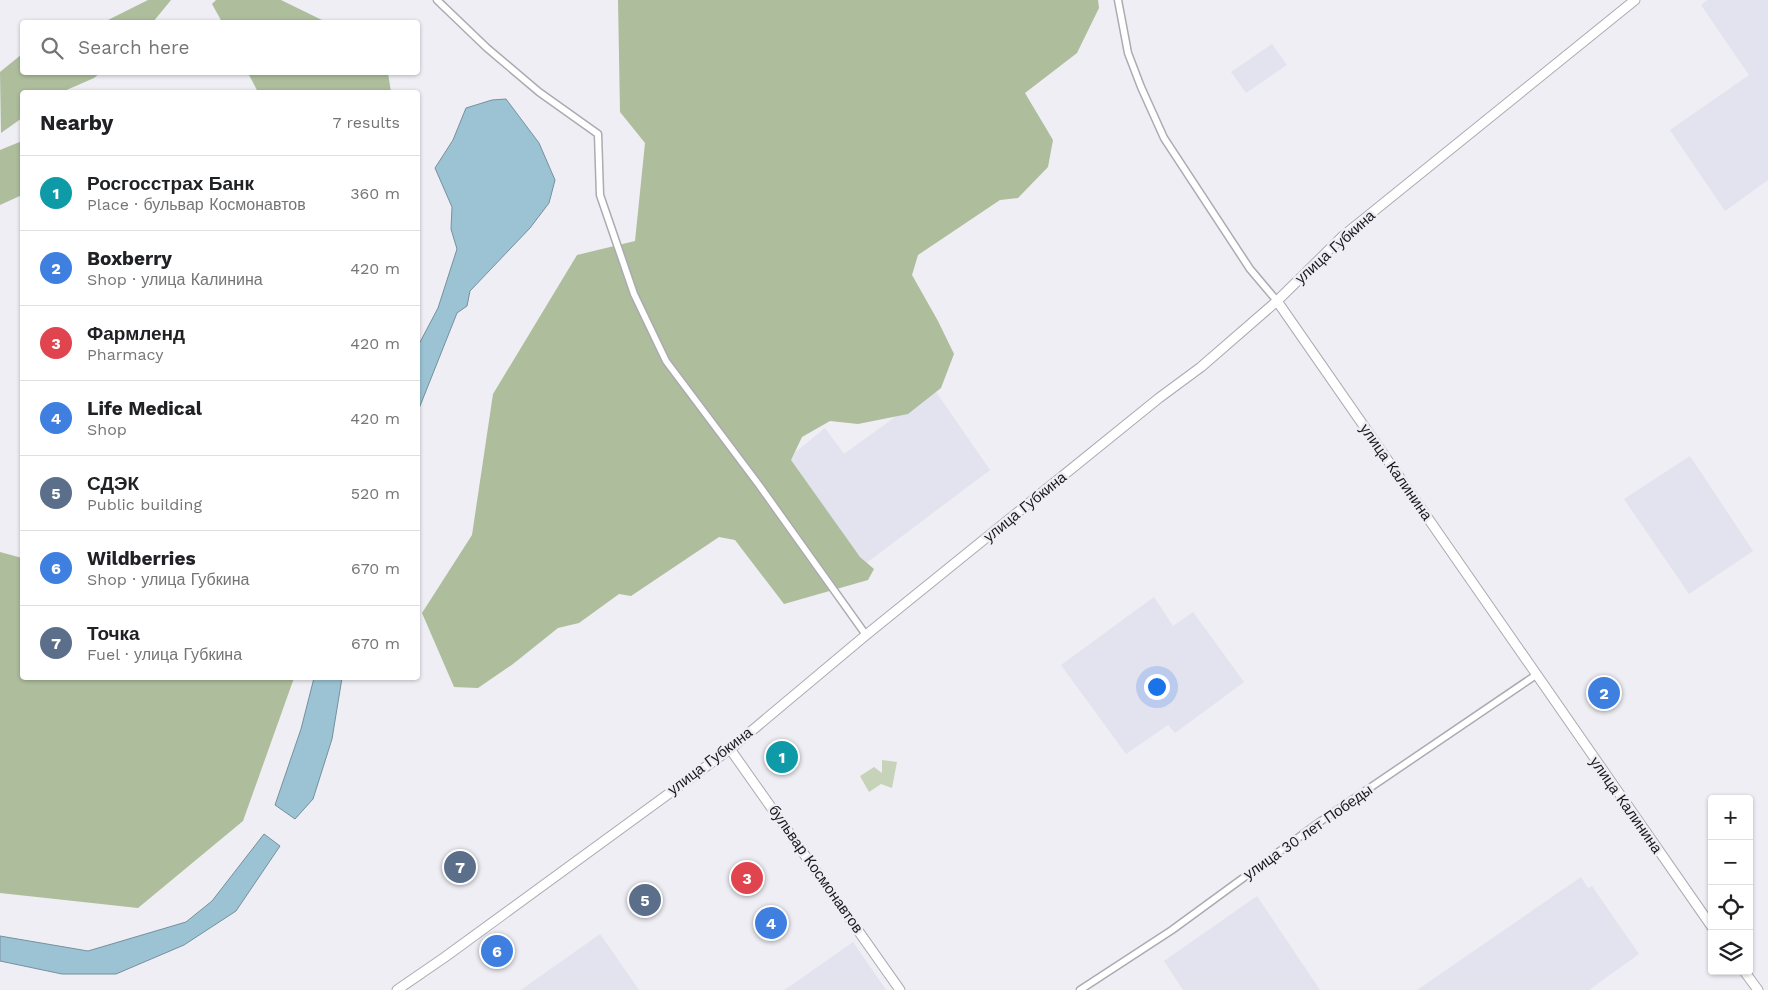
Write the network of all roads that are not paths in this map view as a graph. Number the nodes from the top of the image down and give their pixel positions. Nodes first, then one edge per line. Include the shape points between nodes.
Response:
1 (437, 0) edge
2 (1118, 0) edge
3 (1634, 0) edge
4 (1277, 300) junction
5 (866, 635) junction
6 (1536, 675) junction
7 (730, 749) junction
8 (1708, 921) edge
9 (1747, 975) edge
10 (397, 990) edge
11 (900, 990) edge
12 (1080, 990) edge
13 (1758, 990) edge

1 - 5 street via 486,48 539,92 598,134 600,195 634,294 666,361 760,485
2 - 4 street, улица Калинина via 1128,53 1164,138 1250,269
3 - 4 street, улица Губкина via 1342,236
4 - 5 street, улица Губкина via 1201,367
4 - 6 street, улица Калинина
5 - 7 street, улица Губкина
6 - 8 street, улица Калинина
6 - 12 street, улица 30 лет Победы via 1322,821 1172,930
7 - 10 street, улица Губкина
7 - 11 street, бульвар Космонавтов
9 - 13 street

